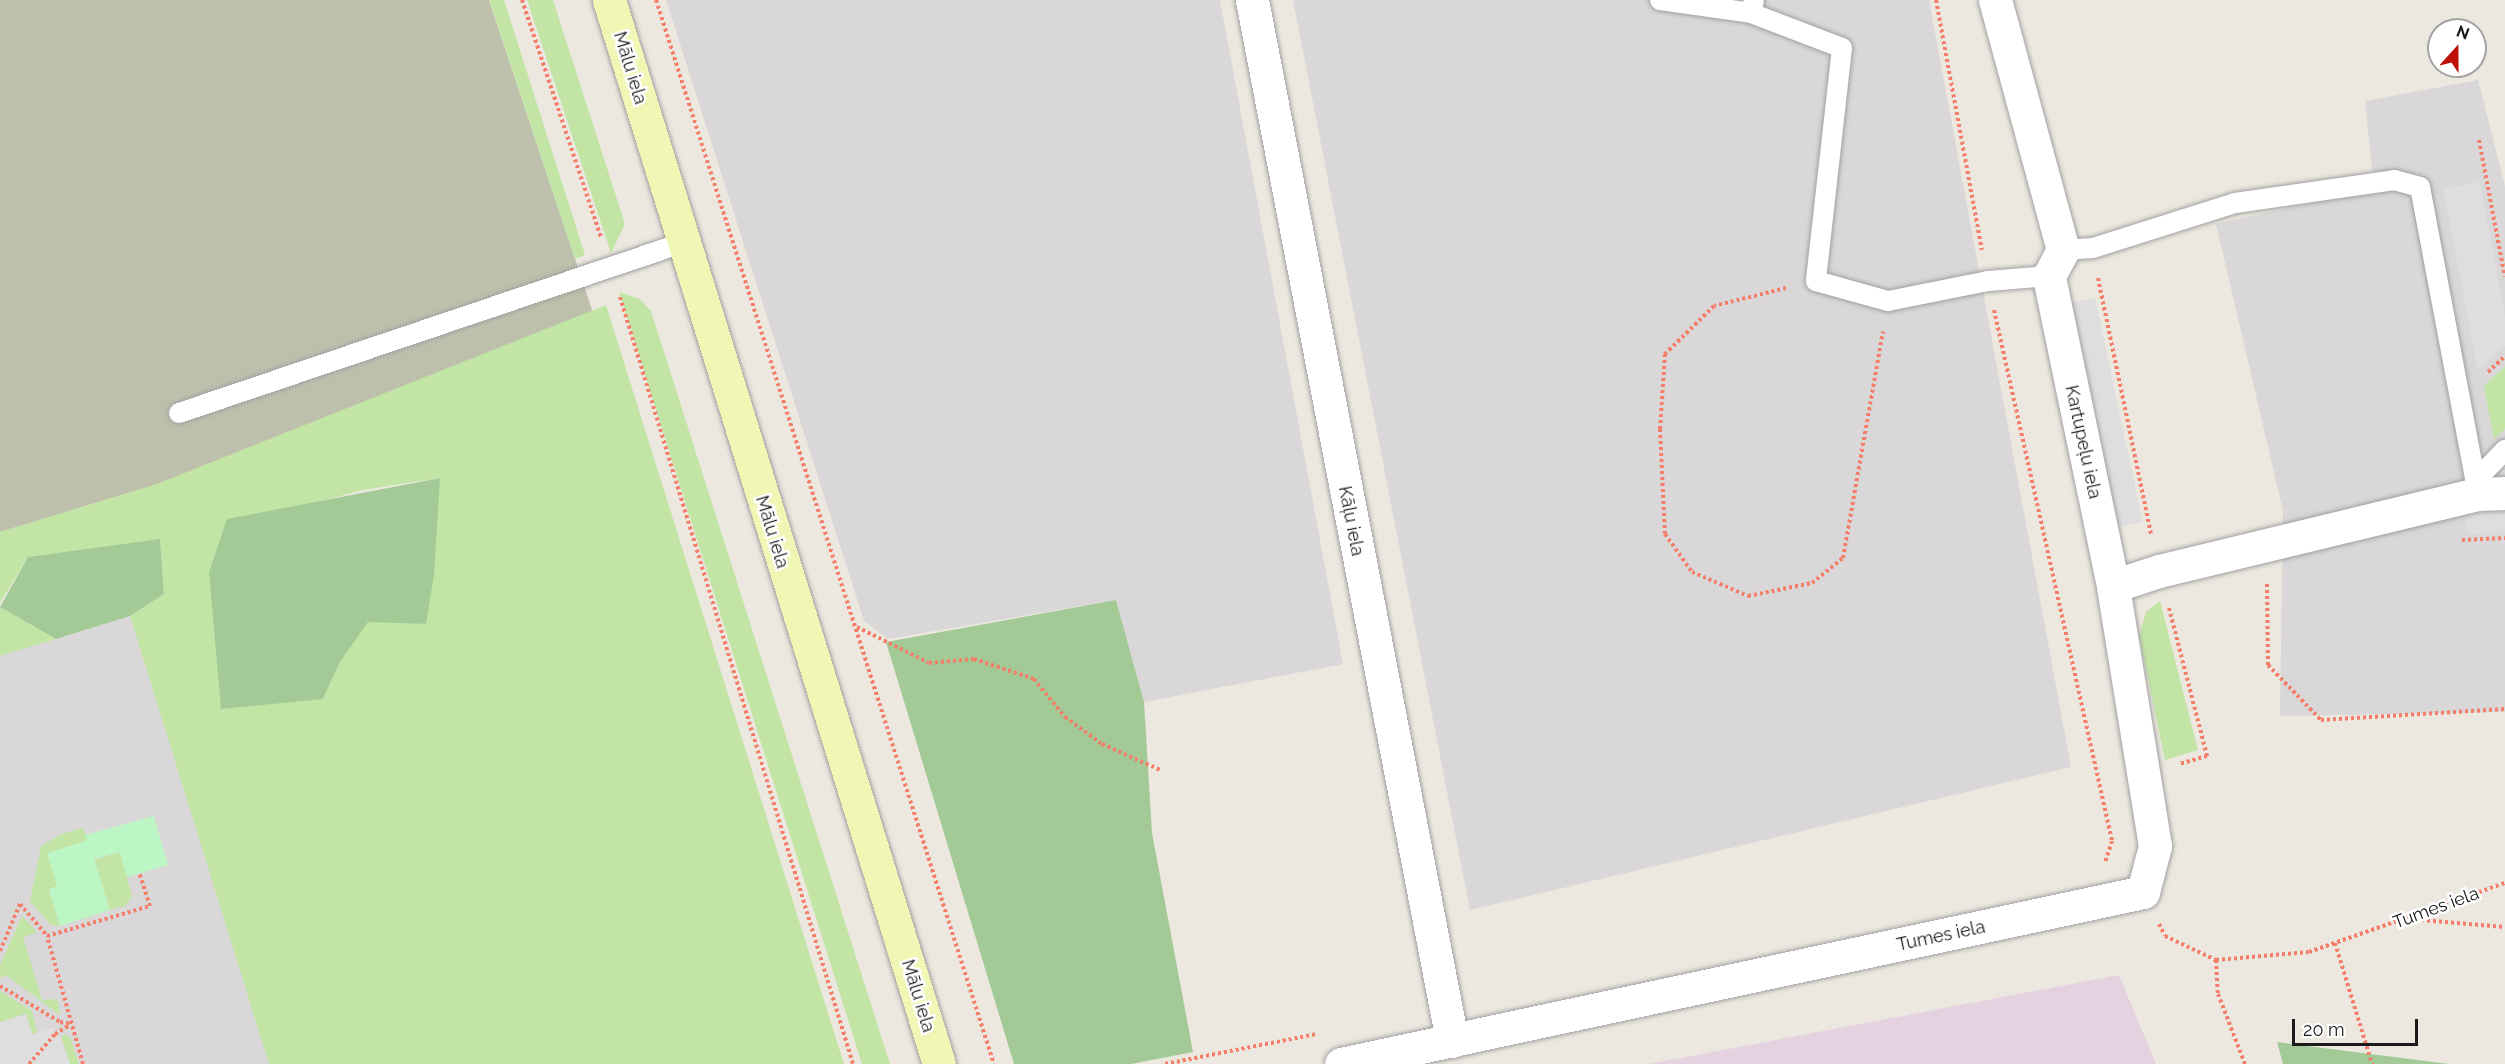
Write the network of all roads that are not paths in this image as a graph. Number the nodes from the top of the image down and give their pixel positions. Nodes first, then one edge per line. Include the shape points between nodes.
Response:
1 (609, 0) edge
2 (1252, 0) edge
3 (1660, 0) edge
4 (1995, 0) edge
5 (1753, 7) edge
6 (682, 243) junction
7 (2068, 258) junction
8 (179, 413) dead end
9 (2505, 450) edge
10 (2486, 489) edge
11 (2113, 586) junction
12 (2143, 892) joint
13 (1452, 1041) junction
14 (939, 1064) edge
15 (1341, 1064) edge

1 - 6 street, Mālu iela
2 - 13 street, Kāļu iela
3 - 5 lane
4 - 7 street, Kartupeļu iela
5 - 7 lane via 1842,48 1816,281 1888,301 1988,281
6 - 8 lane
6 - 14 street, Mālu iela
7 - 10 lane via 2235,203 2394,180 2420,187
7 - 11 street, Kartupeļu iela
9 - 10 lane
10 - 11 street
11 - 12 street, Kartupeļu iela via 2155,846
12 - 13 street, Tumes iela
13 - 15 street, Tumes iela

